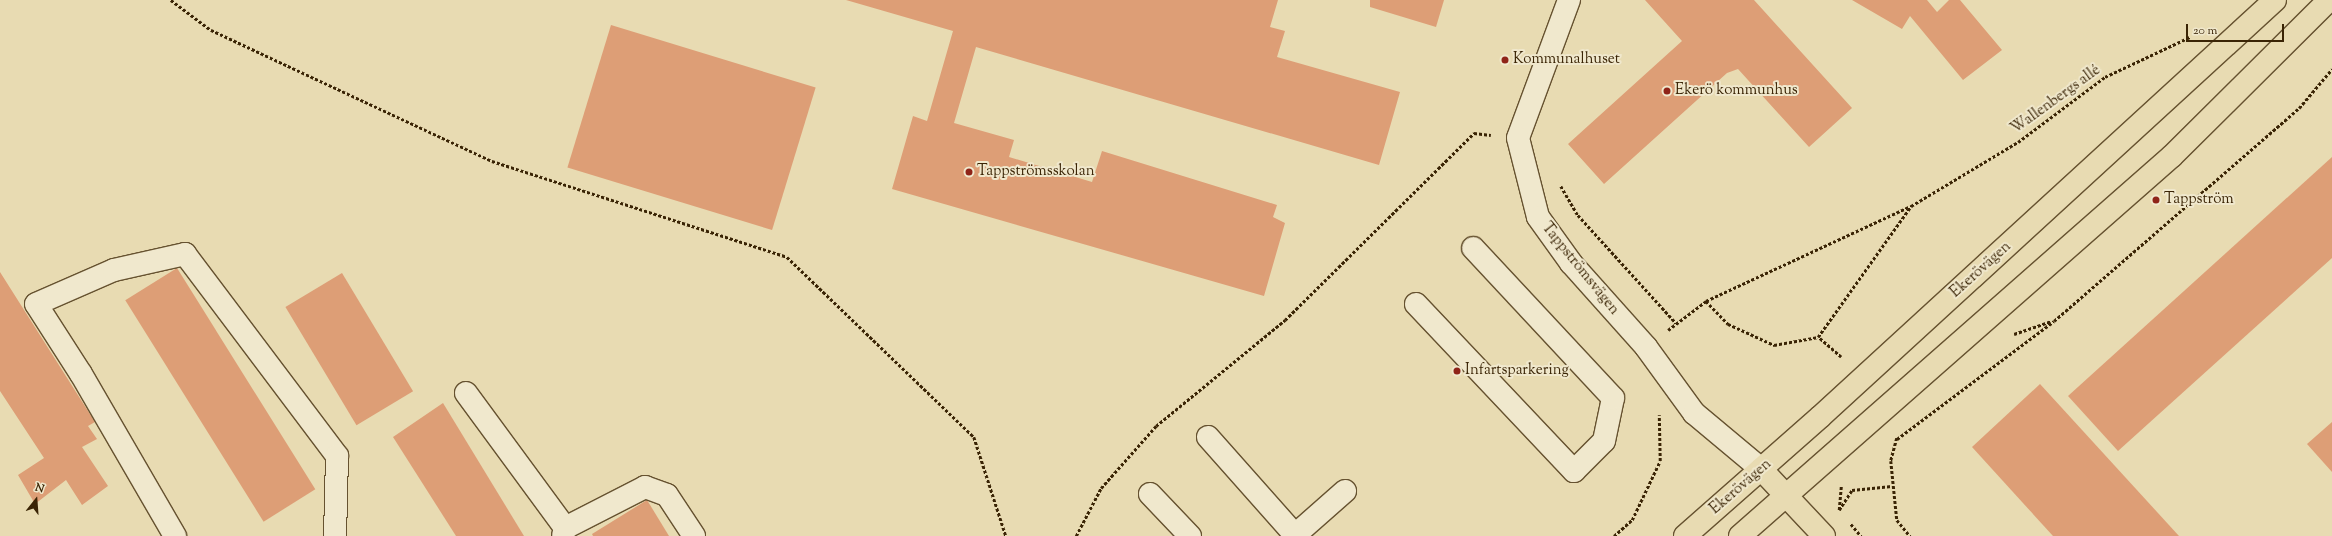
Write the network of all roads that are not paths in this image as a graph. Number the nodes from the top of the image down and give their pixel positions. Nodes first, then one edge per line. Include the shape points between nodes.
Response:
1 (1569, 0) edge
2 (2275, 0) edge
3 (2329, 0) edge
4 (1473, 248) dead end
5 (1416, 304) dead end
6 (466, 393) dead end
7 (1208, 437) dead end
8 (1761, 469) junction
9 (1345, 491) dead end
10 (1150, 494) dead end
11 (1786, 495) junction
12 (564, 532) edge
13 (175, 536) edge
14 (335, 536) edge
15 (694, 536) edge
16 (1190, 536) edge
17 (1295, 536) edge
18 (1685, 536) edge
19 (1740, 536) edge
20 (1824, 536) edge

1 - 8 street, Tappströmsvägen via 1518,138 1538,217 1571,263 1646,347 1694,412
2 - 8 main road, Ekerövägen
3 - 11 main road via 2172,156
4 - 5 street via 1613,398 1604,441 1574,471
6 - 12 street
7 - 17 street
8 - 11 main road
8 - 18 main road, Ekerövägen
9 - 17 street
10 - 16 street
11 - 19 main road
11 - 20 main road
12 - 15 street via 645,487 667,495
13 - 14 street via 81,374 36,304 114,270 184,254 337,456

